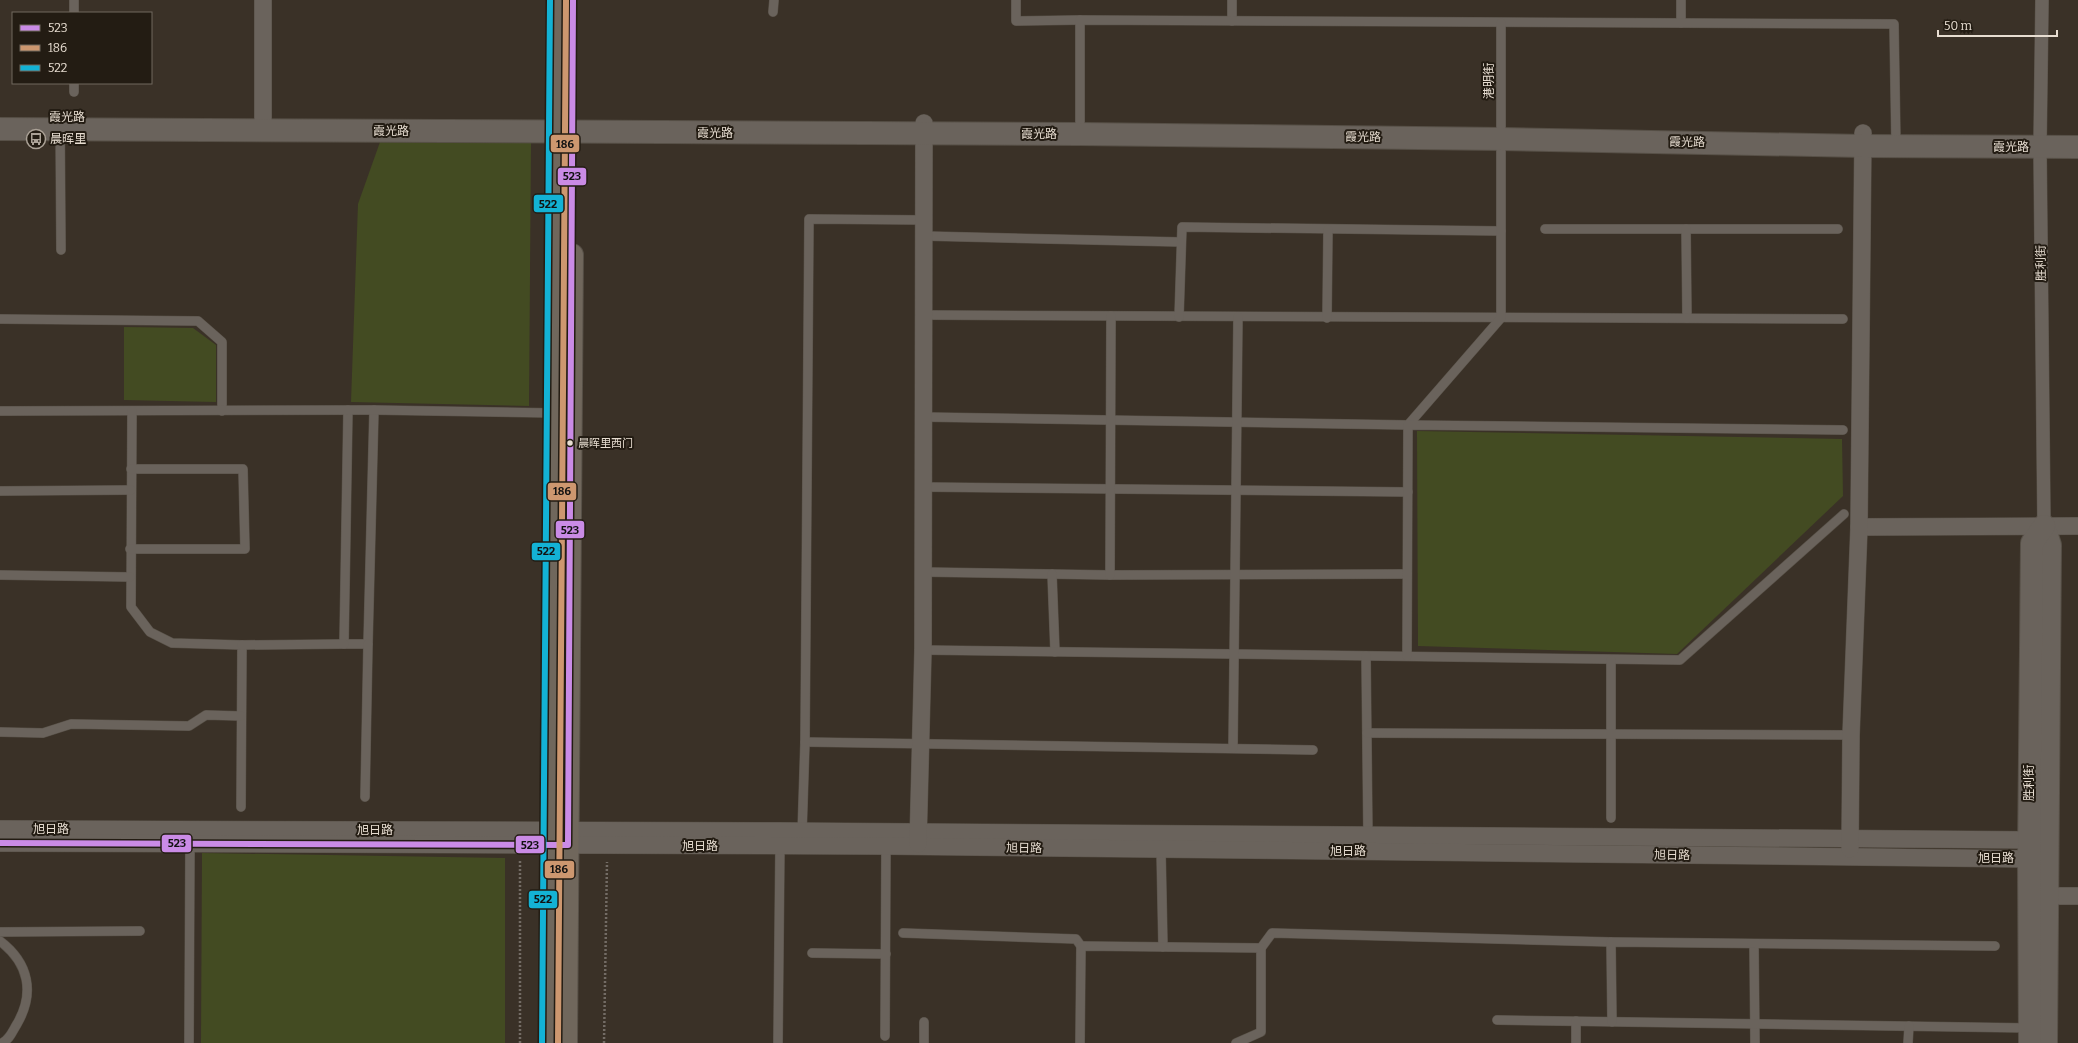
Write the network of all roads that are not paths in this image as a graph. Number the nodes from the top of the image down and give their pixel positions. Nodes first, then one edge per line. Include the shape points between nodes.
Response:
1 (74, 0) edge
2 (263, 0) edge
3 (558, 0) edge
4 (573, 0) edge
5 (774, 0) edge
6 (1016, 0) edge
7 (1232, 0) edge
8 (1681, 0) edge
9 (2042, 0) edge
10 (74, 12) edge
11 (774, 12) dead end
12 (1080, 20) junction
13 (1232, 21) junction
14 (1501, 23) junction
15 (1681, 23) junction
16 (0, 117) edge
17 (60, 123) junction
18 (263, 124) junction
19 (565, 126) junction
20 (0, 129) edge
21 (924, 129) junction
22 (1080, 129) junction
23 (1501, 134) junction
24 (2078, 135) edge
25 (1862, 140) junction
26 (1896, 140) junction
27 (2040, 141) junction
28 (2078, 147) edge
29 (925, 228) junction
30 (1545, 229) dead end
31 (1686, 229) junction
32 (1838, 229) dead end
33 (1328, 230) junction
34 (1501, 231) junction
35 (1181, 242) junction
36 (62, 250) dead end
37 (924, 315) junction
38 (1111, 316) junction
39 (1179, 317) junction
40 (1238, 317) junction
41 (1327, 318) junction
42 (1501, 318) junction
43 (1687, 318) junction
44 (0, 319) edge
45 (1843, 319) dead end
46 (348, 410) junction
47 (374, 410) junction
48 (0, 411) edge
49 (132, 411) junction
50 (222, 411) junction
51 (554, 413) junction
52 (924, 417) junction
53 (1111, 420) junction
54 (1238, 422) junction
55 (1408, 425) junction
56 (1843, 430) dead end
57 (131, 469) junction
58 (924, 487) junction
59 (1111, 489) junction
60 (131, 490) junction
61 (1237, 490) junction
62 (0, 491) edge
63 (1408, 492) junction
64 (1844, 514) dead end
65 (2044, 526) junction
66 (2078, 526) edge
67 (1859, 527) junction
68 (130, 549) junction
69 (924, 572) junction
70 (1052, 574) junction
71 (1236, 574) junction
72 (1407, 574) junction
73 (0, 575) edge
74 (1110, 575) junction
75 (130, 577) junction
76 (344, 644) junction
77 (368, 644) junction
78 (242, 645) junction
79 (923, 650) junction
80 (1055, 652) junction
81 (1235, 654) junction
82 (1366, 656) junction
83 (1407, 656) junction
84 (1611, 660) junction
85 (241, 716) junction
86 (0, 732) edge
87 (1367, 733) junction
88 (1610, 734) junction
89 (1851, 735) junction
90 (805, 742) junction
91 (921, 743) junction
92 (1234, 748) junction
93 (1313, 750) dead end
94 (365, 797) dead end
95 (241, 807) dead end
96 (1611, 818) dead end
97 (0, 829) edge
98 (190, 836) junction
99 (560, 838) junction
100 (780, 839) junction
101 (802, 839) junction
102 (886, 839) junction
103 (1850, 839) junction
104 (918, 840) junction
105 (0, 843) edge
106 (1368, 844) junction
107 (2038, 849) junction
108 (1161, 850) junction
109 (1850, 857) junction
110 (2039, 896) junction
111 (2078, 896) edge
112 (140, 931) dead end
113 (0, 932) edge
114 (903, 933) dead end
115 (0, 941) edge
116 (1611, 942) junction
117 (1754, 944) junction
118 (1081, 946) junction
119 (1994, 946) dead end
120 (1163, 947) junction
121 (1261, 948) junction
122 (812, 953) dead end
123 (886, 954) junction
124 (1497, 1020) dead end
125 (1576, 1021) junction
126 (924, 1022) dead end
127 (1612, 1022) junction
128 (1755, 1024) junction
129 (1909, 1026) junction
130 (2030, 1035) edge
131 (885, 1036) dead end
132 (2, 1043) edge
133 (189, 1043) edge
134 (550, 1043) edge
135 (566, 1043) edge
136 (778, 1043) edge
137 (924, 1043) edge
138 (1080, 1043) edge
139 (1236, 1043) edge
140 (1576, 1043) edge
141 (1755, 1043) edge
142 (1908, 1043) edge
143 (2046, 1043) edge

1 - 10 lane
2 - 18 street
3 - 19 main road
4 - 19 main road
5 - 11 lane
6 - 12 lane via 1016,21
7 - 13 lane
8 - 15 lane
9 - 27 street, 胜利街
12 - 13 lane
12 - 22 lane
13 - 14 lane
14 - 15 lane
14 - 23 lane, 港明街
15 - 26 lane via 1894,24
16 - 17 street, 霞光路
17 - 18 street, 霞光路
17 - 20 street, 霞光路
17 - 36 lane
18 - 19 street, 霞光路
19 - 21 street, 霞光路
19 - 51 main road
19 - 99 main road
21 - 22 street, 霞光路
21 - 29 street
22 - 23 street, 霞光路
23 - 25 street, 霞光路
23 - 34 lane, 港明街
24 - 27 street, 霞光路
25 - 26 street, 霞光路
25 - 67 street
26 - 27 street, 霞光路
27 - 28 street, 霞光路
27 - 65 street, 胜利街
29 - 35 lane
29 - 37 street
29 - 90 lane via 809,219
30 - 31 lane
31 - 32 lane
31 - 43 lane
33 - 34 lane
33 - 35 lane via 1182,227
33 - 41 lane
34 - 42 lane, 港明街
35 - 39 lane
37 - 38 lane
37 - 52 street
38 - 39 lane
38 - 53 lane
39 - 40 lane
40 - 41 lane
40 - 54 lane
41 - 42 lane
42 - 43 lane
42 - 55 lane
43 - 45 lane
44 - 50 lane via 198,321 222,342
46 - 47 lane
46 - 50 lane
46 - 76 lane
47 - 51 lane
47 - 77 lane
48 - 49 lane
49 - 50 lane
49 - 57 lane
51 - 99 main road
52 - 53 lane
52 - 58 street
53 - 54 lane
53 - 59 lane
54 - 55 lane
54 - 61 lane
55 - 56 lane
55 - 63 lane
57 - 60 lane
57 - 68 lane via 243,469 245,549
58 - 59 lane
58 - 69 street
59 - 61 lane
59 - 74 lane
60 - 62 lane
60 - 68 lane
61 - 63 lane
61 - 71 lane
63 - 72 lane
64 - 84 lane via 1680,660
65 - 66 street
65 - 67 street
65 - 107 street, 胜利街 via 2050,545
67 - 89 street
68 - 75 lane
69 - 70 lane
69 - 79 street
70 - 74 lane
70 - 80 lane
71 - 72 lane
71 - 74 lane
71 - 81 lane
72 - 83 lane
73 - 75 lane
75 - 78 lane via 132,607 150,632 172,643
76 - 77 lane
76 - 78 lane
77 - 94 lane
78 - 85 lane
79 - 80 lane
79 - 91 street
80 - 81 lane
81 - 82 lane
81 - 92 lane
82 - 83 lane
82 - 87 lane
83 - 84 lane
84 - 88 lane
85 - 86 lane via 206,715 189,726 71,724 43,733
85 - 95 lane
87 - 88 lane
87 - 106 lane
88 - 89 lane
88 - 96 lane
89 - 103 street
90 - 91 lane
90 - 101 lane
91 - 92 lane
91 - 104 street
92 - 93 lane
97 - 98 street, 旭日路
98 - 99 street, 旭日路
98 - 105 street, 旭日路
98 - 133 lane
99 - 100 street, 旭日路
99 - 134 main road
99 - 135 main road
100 - 101 street, 旭日路
100 - 136 lane
101 - 102 street, 旭日路
102 - 104 street, 旭日路
102 - 123 lane
103 - 106 street, 旭日路
103 - 107 street, 旭日路
103 - 109 street
104 - 106 street, 旭日路
104 - 108 street, 旭日路
106 - 108 street, 旭日路
106 - 109 street, 旭日路
107 - 109 street, 旭日路
107 - 110 street, 胜利街
108 - 120 lane
110 - 111 street
110 - 130 street, 胜利街
110 - 143 street, 胜利街
112 - 113 lane
114 - 118 lane via 1076,939
115 - 132 lane via 14,951 28,981 25,1010 8,1040
116 - 117 lane
116 - 121 lane via 1272,933
116 - 127 lane
117 - 119 lane
117 - 128 lane
118 - 120 lane
118 - 138 lane
120 - 121 lane
121 - 139 lane via 1261,1032
122 - 123 lane
123 - 131 lane
124 - 125 lane
125 - 127 lane
125 - 140 lane
126 - 137 lane
127 - 128 lane
128 - 129 lane
128 - 141 lane
129 - 130 lane
129 - 142 lane

